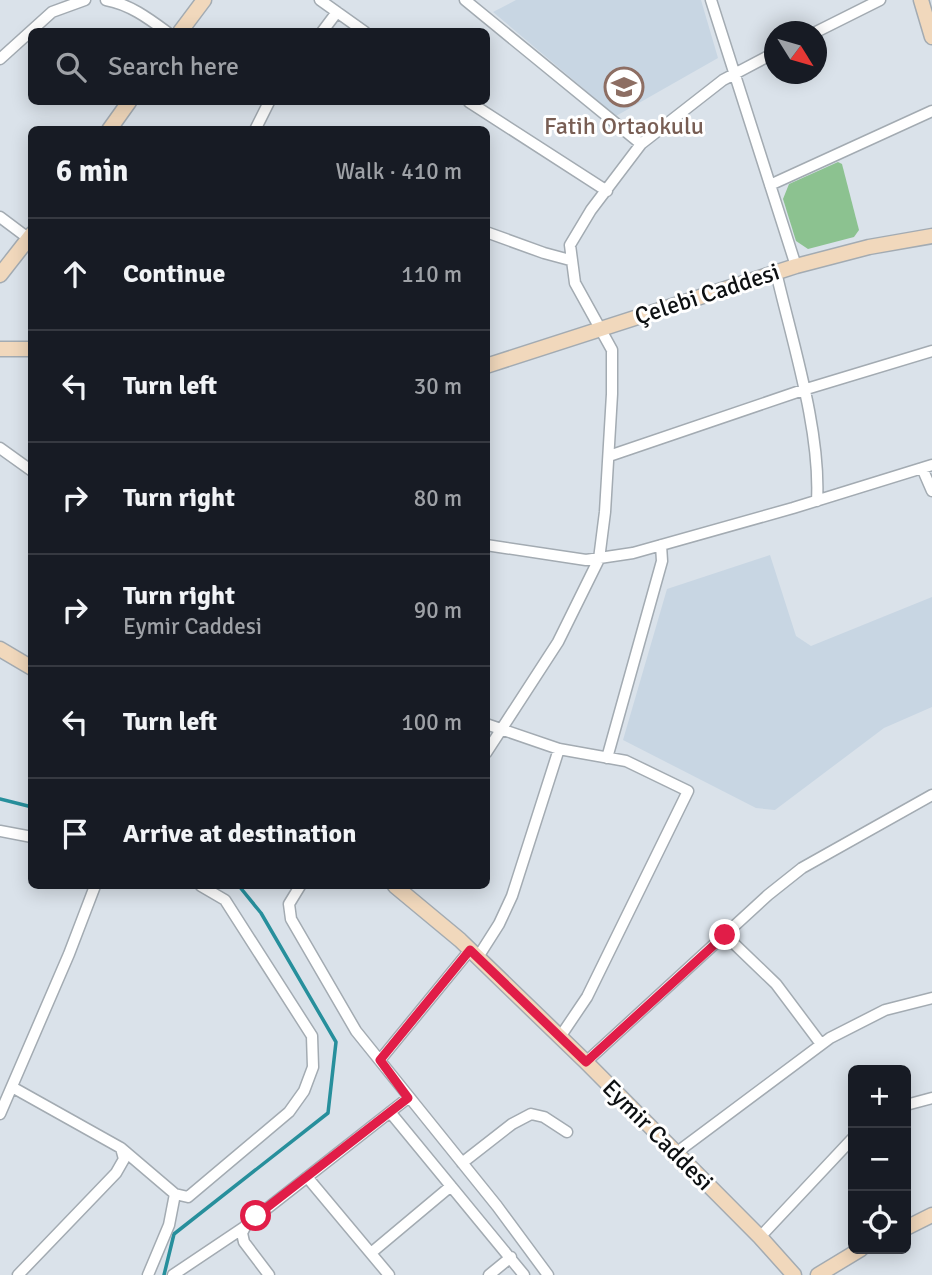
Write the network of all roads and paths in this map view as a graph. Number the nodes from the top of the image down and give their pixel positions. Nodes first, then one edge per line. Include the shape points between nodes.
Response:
1 (85, 0) edge
2 (106, 0) edge
3 (204, 0) edge
4 (320, 0) edge
5 (465, 0) edge
6 (711, 0) edge
7 (880, 0) edge
8 (921, 0) edge
9 (337, 12) junction
10 (827, 27) edge
11 (34, 28) edge
12 (161, 28) edge
13 (183, 28) edge
14 (325, 28) edge
15 (359, 28) edge
16 (28, 34) edge
17 (932, 37) edge
18 (764, 58) edge
19 (0, 59) edge
20 (733, 74) junction
21 (127, 105) edge
22 (264, 105) edge
23 (474, 105) edge
24 (932, 111) edge
25 (112, 126) edge
26 (256, 126) edge
27 (641, 144) junction
28 (770, 185) junction
29 (607, 191) junction
30 (0, 217) edge
31 (490, 233) edge
32 (28, 235) edge
33 (932, 236) edge
34 (28, 239) edge
35 (570, 260) junction
36 (796, 265) junction
37 (776, 272) junction
38 (0, 275) edge
39 (599, 329) junction
40 (0, 349) edge
41 (28, 349) edge
42 (932, 351) edge
43 (490, 365) edge
44 (803, 390) junction
45 (0, 448) edge
46 (609, 456) junction
47 (927, 467) edge
48 (28, 468) edge
49 (932, 491) edge
50 (817, 501) junction
51 (661, 545) junction
52 (490, 546) edge
53 (599, 559) junction
54 (0, 649) edge
55 (28, 666) edge
56 (490, 726) edge
57 (502, 730) junction
58 (490, 747) edge
59 (559, 749) junction
60 (607, 758) junction
61 (932, 795) edge
62 (0, 831) edge
63 (28, 836) edge
64 (94, 889) edge
65 (206, 889) edge
66 (297, 889) edge
67 (403, 889) edge
68 (725, 935) junction
69 (474, 953) junction
70 (932, 998) edge
71 (560, 1037) junction
72 (821, 1044) junction
73 (380, 1060) junction
74 (586, 1062) junction
75 (12, 1087) junction
76 (408, 1098) junction
77 (932, 1098) edge
78 (911, 1104) edge
79 (390, 1112) junction
80 (0, 1114) edge
81 (567, 1132) dead end
82 (848, 1143) edge
83 (121, 1148) junction
84 (676, 1153) junction
85 (462, 1163) junction
86 (307, 1177) junction
87 (451, 1186) junction
88 (175, 1194) junction
89 (932, 1215) edge
90 (911, 1225) edge
91 (246, 1226) junction
92 (760, 1237) junction
93 (371, 1253) junction
94 (853, 1254) edge
95 (511, 1257) junction
96 (18, 1275) edge
97 (148, 1275) edge
98 (173, 1275) edge
99 (269, 1275) edge
100 (389, 1275) edge
101 (489, 1275) edge
102 (524, 1275) edge
103 (548, 1275) edge
104 (794, 1275) edge
105 (818, 1275) edge

1 - 11 street via 52,12
2 - 12 street via 119,2
3 - 13 street
4 - 9 street
5 - 27 street
6 - 20 street
7 - 10 street
8 - 17 street
9 - 14 street
9 - 15 street
16 - 19 street
18 - 20 street
20 - 27 street
20 - 28 street
21 - 25 street
22 - 26 street
23 - 29 street
24 - 28 street
27 - 29 street
28 - 36 street
29 - 35 street via 570,245
30 - 32 street
31 - 35 street
33 - 36 street, Çelebi Caddesi
34 - 38 street
35 - 39 street via 575,283
36 - 37 street, Çelebi Caddesi
37 - 39 street, Çelebi Caddesi
37 - 44 street
39 - 43 street, Çelebi Caddesi
39 - 46 street via 612,350
40 - 41 street
42 - 44 street
44 - 46 street
44 - 50 street via 818,478
45 - 48 street
46 - 53 street
47 - 49 street
47 - 50 street
50 - 51 street
51 - 53 street
51 - 60 street via 662,561
52 - 53 street
53 - 57 street via 558,642
54 - 55 street
56 - 57 street
57 - 58 street
57 - 59 street
59 - 60 street
59 - 69 street via 512,896 499,924
60 - 71 street via 626,761 688,791 587,997
61 - 68 street via 802,868
62 - 63 street
64 - 75 street
65 - 88 street via 225,900 312,1036 313,1067 289,1112 188,1196
66 - 73 street via 289,904 291,919 356,1031
67 - 69 street, Eymir Caddesi
68 - 72 street via 776,984
68 - 74 street
69 - 71 street, Eymir Caddesi
69 - 73 street
70 - 72 street via 885,1010
71 - 74 street, Eymir Caddesi
72 - 84 street
73 - 76 street
74 - 84 street, Eymir Caddesi
75 - 80 street
75 - 83 street
76 - 79 street
76 - 85 street
77 - 78 street
79 - 86 street
79 - 87 street
81 - 85 street via 531,1114
82 - 92 street
83 - 88 street
83 - 96 street via 124,1159 116,1173
84 - 92 street, Eymir Caddesi
85 - 103 street
86 - 91 street
86 - 93 street
87 - 93 street
87 - 95 street
88 - 97 street via 169,1225
89 - 90 street
91 - 98 street
91 - 99 street via 244,1242
92 - 104 street, Eymir Caddesi
93 - 100 street
94 - 105 street
95 - 101 street
95 - 102 street

